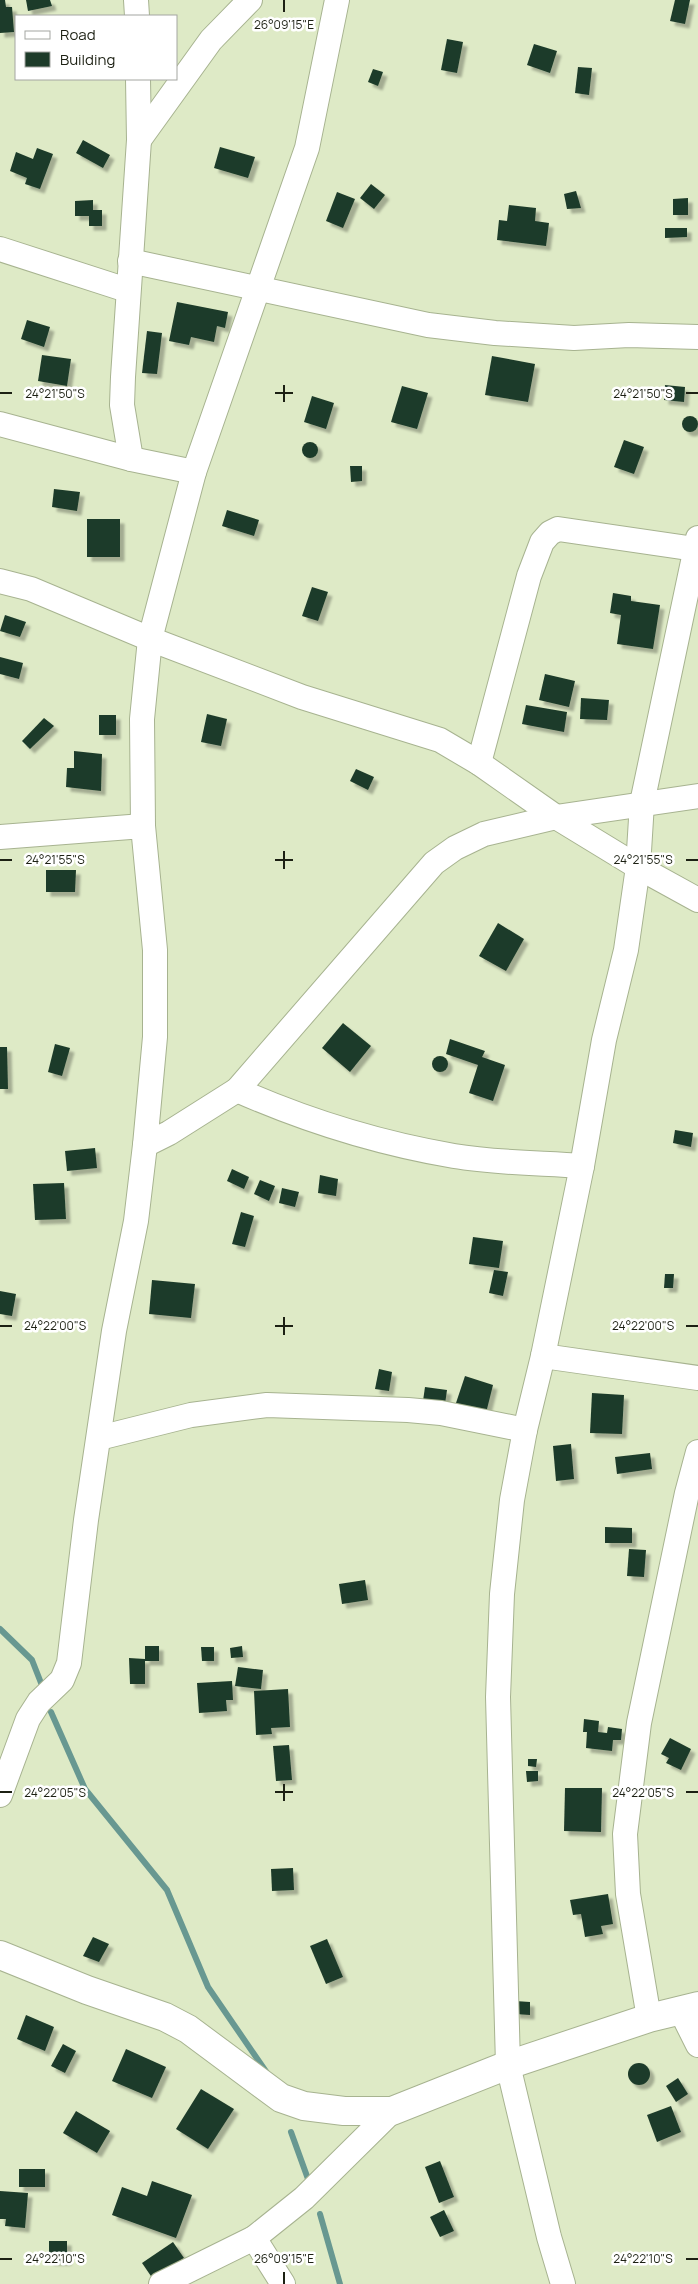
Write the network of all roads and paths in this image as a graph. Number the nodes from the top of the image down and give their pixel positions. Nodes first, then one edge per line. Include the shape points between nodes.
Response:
1 (136, 0) edge
2 (250, 0) edge
3 (337, 0) edge
4 (137, 15) edge
5 (138, 80) edge
6 (139, 140) junction
7 (0, 249) edge
8 (130, 261) junction
9 (259, 287) junction
10 (127, 290) junction
11 (698, 338) edge
12 (0, 424) edge
13 (131, 459) junction
14 (194, 472) junction
15 (697, 544) edge
16 (0, 581) edge
17 (150, 639) junction
18 (479, 763) junction
19 (698, 796) edge
20 (642, 803) junction
21 (556, 817) junction
22 (143, 826) junction
23 (0, 837) edge
24 (638, 867) junction
25 (698, 900) edge
26 (237, 1090) junction
27 (145, 1145) junction
28 (582, 1166) junction
29 (543, 1356) junction
30 (698, 1378) edge
31 (525, 1430) junction
32 (99, 1438) junction
33 (698, 1452) edge
34 (0, 1795) edge
35 (0, 1955) edge
36 (689, 2007) edge
37 (650, 2018) junction
38 (698, 2045) edge
39 (508, 2065) junction
40 (392, 2111) junction
41 (254, 2238) junction
42 (161, 2284) edge
43 (283, 2284) edge
44 (563, 2284) edge

1 - 4 street
2 - 6 street via 211,40
3 - 9 street via 307,148
5 - 6 street
6 - 8 street
7 - 10 street
8 - 9 street
8 - 10 street
9 - 11 street via 428,325 495,333 574,338
9 - 14 street
10 - 13 street via 122,405
12 - 13 street
13 - 14 street
14 - 17 street
15 - 18 street via 558,530 550,533 542,542 529,576
15 - 20 street
16 - 17 street via 31,589
17 - 18 street via 302,697 440,740
17 - 22 street via 142,719
18 - 21 street
19 - 20 street
20 - 21 street
20 - 24 street
21 - 24 street
21 - 26 street via 484,834 434,862
22 - 23 street
22 - 27 street via 155,950 155,1037
24 - 25 street
24 - 28 street via 626,950 604,1040
26 - 27 street
26 - 28 street via 325,1126 388,1142 455,1156
27 - 32 street via 136,1221 114,1331
28 - 29 street
29 - 30 street
29 - 31 street
31 - 32 street via 416,1410 267,1405 191,1415
31 - 39 street via 512,1500 502,1594 498,1697
32 - 34 street via 68,1663 62,1680 39,1702 28,1719
33 - 37 street via 639,1723 625,1834 628,1894
35 - 40 street via 173,2021 268,2090 291,2102 344,2111
36 - 37 street
36 - 38 street
37 - 39 street
39 - 40 street
39 - 44 street
40 - 41 street via 304,2198
41 - 42 street
41 - 43 street

